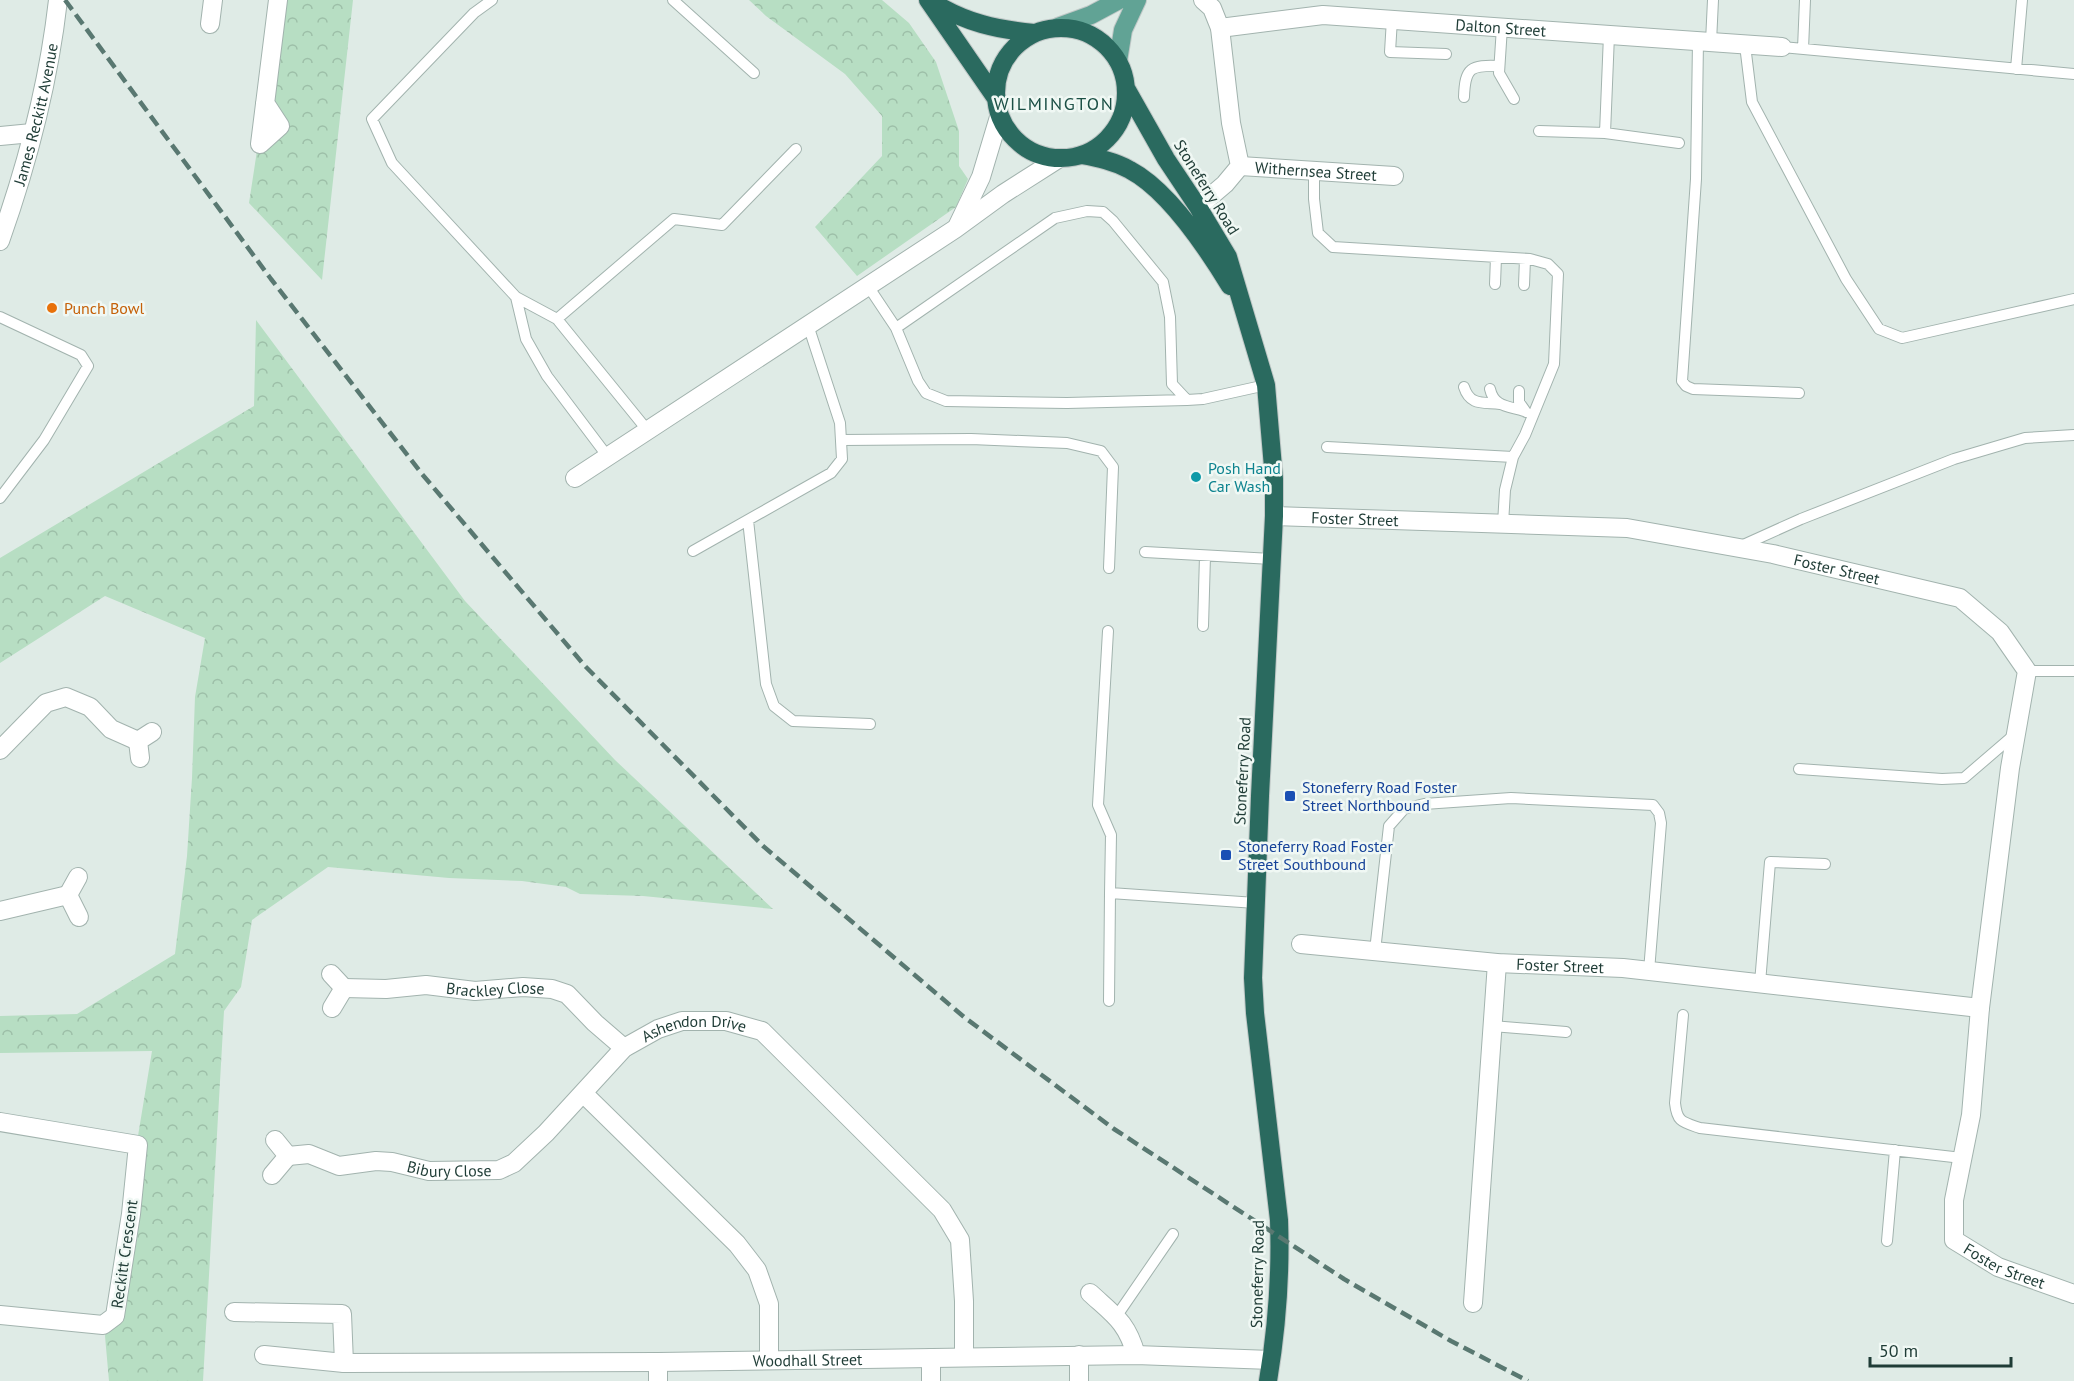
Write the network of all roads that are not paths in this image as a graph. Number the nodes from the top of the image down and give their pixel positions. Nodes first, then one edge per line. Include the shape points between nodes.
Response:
1 (58, 0) edge
2 (213, 0) edge
3 (278, 0) edge
4 (492, 0) edge
5 (673, 0) edge
6 (929, 0) edge
7 (1119, 0) edge
8 (1137, 0) edge
9 (1203, 0) edge
10 (1713, 0) edge
11 (1805, 0) edge
12 (2022, 0) edge
13 (1392, 19) junction
14 (210, 24) dead end
15 (1058, 27) junction
16 (1502, 27) junction
17 (1220, 28) junction
18 (1034, 33) junction
19 (1610, 35) junction
20 (1704, 42) junction
21 (1745, 45) junction
22 (1782, 47) joint
23 (1803, 49) junction
24 (1446, 54) dead end
25 (1119, 61) junction
26 (1499, 66) junction
27 (2016, 69) junction
28 (754, 73) dead end
29 (2074, 74) edge
30 (1127, 90) junction
31 (995, 97) junction
32 (1464, 97) dead end
33 (1514, 99) dead end
34 (265, 103) dead end
35 (999, 117) junction
36 (1539, 131) dead end
37 (32, 133) junction
38 (1605, 133) junction
39 (0, 136) edge
40 (1679, 143) dead end
41 (796, 149) dead end
42 (1081, 156) junction
43 (1058, 159) junction
44 (1240, 165) junction
45 (1314, 171) junction
46 (1394, 176) dead end
47 (1198, 207) junction
48 (955, 229) junction
49 (0, 241) edge
50 (1496, 257) junction
51 (1525, 259) junction
52 (1495, 284) dead end
53 (1524, 285) dead end
54 (868, 286) junction
55 (516, 297) junction
56 (2074, 299) edge
57 (1243, 308) junction
58 (0, 317) edge
59 (557, 320) junction
60 (808, 326) junction
61 (896, 328) junction
62 (1266, 384) junction
63 (1464, 387) dead end
64 (1490, 389) dead end
65 (1519, 390) dead end
66 (1799, 393) dead end
67 (1187, 400) junction
68 (1500, 404) junction
69 (1528, 413) junction
70 (648, 431) junction
71 (2074, 435) edge
72 (842, 440) junction
73 (1327, 447) dead end
74 (608, 457) junction
75 (1513, 457) junction
76 (575, 478) dead end
77 (0, 498) edge
78 (1274, 516) junction
79 (748, 520) junction
80 (1503, 524) junction
81 (1738, 548) junction
82 (693, 551) dead end
83 (1145, 552) dead end
84 (1205, 556) junction
85 (1272, 559) junction
86 (1109, 568) dead end
87 (1203, 626) dead end
88 (1108, 631) dead end
89 (2027, 671) junction
90 (2074, 671) edge
91 (870, 724) dead end
92 (2016, 733) junction
93 (144, 743) dead end
94 (0, 750) edge
95 (1798, 769) dead end
96 (1825, 864) dead end
97 (78, 877) dead end
98 (1110, 893) junction
99 (68, 895) junction
100 (1256, 903) junction
101 (0, 911) edge
102 (79, 917) dead end
103 (1301, 944) dead end
104 (1375, 951) junction
105 (1497, 963) junction
106 (1649, 970) junction
107 (331, 974) dead end
108 (1760, 983) junction
109 (344, 988) junction
110 (1109, 1001) dead end
111 (332, 1008) dead end
112 (1980, 1008) junction
113 (1683, 1015) dead end
114 (1492, 1026) junction
115 (1566, 1032) dead end
116 (624, 1048) junction
117 (584, 1094) junction
118 (0, 1122) edge
119 (275, 1140) dead end
120 (1895, 1150) junction
121 (288, 1156) junction
122 (1962, 1158) junction
123 (272, 1174) dead end
124 (1173, 1234) dead end
125 (1887, 1241) dead end
126 (1090, 1293) dead end
127 (2074, 1294) edge
128 (1473, 1303) dead end
129 (234, 1312) dead end
130 (0, 1315) edge
131 (1116, 1317) junction
132 (264, 1355) dead end
133 (1079, 1355) junction
134 (1136, 1355) junction
135 (964, 1357) junction
136 (931, 1358) junction
137 (769, 1360) junction
138 (1272, 1360) junction
139 (658, 1362) junction
140 (344, 1363) junction
141 (658, 1381) edge
142 (931, 1381) edge
143 (1080, 1381) edge
144 (1268, 1381) edge

1 - 37 street, James Reckitt Avenue
2 - 14 street
3 - 34 street
4 - 55 lane via 474,13 372,119 392,163
5 - 28 lane
6 - 18 highway via 981,25
6 - 31 highway
7 - 15 main road
8 - 25 main road via 1123,30
9 - 17 street via 1212,8
10 - 20 lane
11 - 23 lane
12 - 27 lane
13 - 16 street, Dalton Street
13 - 17 street, Dalton Street via 1323,15
13 - 24 lane via 1390,52
15 - 18 highway
15 - 25 highway via 1093,36 1108,46
16 - 19 street, Dalton Street
16 - 26 lane
17 - 44 street
18 - 31 highway via 1017,43 1004,59
19 - 20 street, Dalton Street
19 - 38 lane
20 - 21 street, Dalton Street
20 - 66 lane via 1682,381 1693,388
21 - 22 street, Dalton Street
21 - 56 lane via 1752,102 1846,279 1879,329 1902,338
22 - 23 lane
23 - 27 lane
25 - 30 highway
26 - 32 lane via 1478,65 1471,69 1464,79
26 - 33 lane
27 - 29 lane
30 - 42 highway via 1124,111 1115,130 1100,146
30 - 47 highway, Stoneferry Road
31 - 35 highway
35 - 43 highway via 1022,146
35 - 48 street via 981,177
36 - 38 lane
37 - 39 street
37 - 49 street, James Reckitt Avenue
38 - 40 lane
41 - 59 lane via 722,225 674,219
42 - 43 highway
42 - 57 highway, Stoneferry Road via 1108,160 1132,170 1157,190 1205,245
43 - 48 street
44 - 45 street, Withernsea Street
44 - 47 street
45 - 46 street, Withernsea Street
45 - 50 lane via 1318,233 1333,247
47 - 57 highway, Stoneferry Road via 1228,257
48 - 54 street
50 - 51 lane
50 - 52 lane
51 - 53 lane
51 - 69 lane via 1548,264 1558,274 1554,364
54 - 60 street
54 - 61 lane
55 - 59 lane
55 - 74 lane via 526,339 547,376
57 - 62 highway, Stoneferry Road
58 - 77 lane via 81,355 88,366 44,440
59 - 70 lane
60 - 70 street
60 - 72 lane
61 - 67 lane via 918,381 926,393 937,399
61 - 67 lane via 1055,218 1103,212 1163,282 1170,317 1172,384
62 - 67 lane
62 - 78 highway, Stoneferry Road
63 - 68 lane via 1473,401
64 - 68 lane via 1492,398
65 - 69 lane via 1519,402
68 - 69 lane
69 - 75 lane via 1525,435
70 - 74 street
71 - 81 lane via 2025,438 1954,459
72 - 79 lane via 842,459 831,473
72 - 86 lane via 1067,443 1101,451 1113,467
73 - 75 lane
74 - 76 street
75 - 80 lane via 1505,490
78 - 80 street, Foster Street
78 - 85 highway, Stoneferry Road
79 - 82 lane
79 - 91 lane via 766,684 774,706 793,721
80 - 81 street, Foster Street via 1628,528
81 - 89 street, Foster Street via 1960,598 2000,632
83 - 84 lane
84 - 85 lane
84 - 87 lane
85 - 100 highway, Stoneferry Road
88 - 98 lane via 1098,806 1111,835
89 - 90 lane
89 - 92 street, Foster Street
92 - 95 lane via 1964,778
92 - 112 street, Foster Street
93 - 94 street via 111,729 90,707 66,697 46,703
96 - 108 lane via 1770,862
97 - 99 street
98 - 100 lane
98 - 110 lane
99 - 101 street
99 - 102 street
100 - 138 highway, Stoneferry Road via 1255,1014 1279,1220 1278,1312
103 - 104 street, Foster Street
104 - 105 street, Foster Street
104 - 106 lane via 1389,826 1404,809 1511,798 1653,805 1661,823
105 - 106 street, Foster Street
105 - 114 street, Foster Street
106 - 108 street, Foster Street
107 - 109 street
108 - 112 street, Foster Street
109 - 111 street
109 - 116 street, Brackley Close via 386,990 426,985 475,991 552,989 567,994
112 - 122 street, Foster Street via 1971,1115
113 - 120 lane via 1675,1103 1676,1114 1684,1123
114 - 115 lane
114 - 128 street, Foster Street
116 - 117 street, Ashendon Drive
116 - 135 street, Ashendon Drive via 658,1029 682,1022 726,1021 762,1031 942,1210 960,1239
117 - 121 street, Bibury Close via 514,1163 499,1170 429,1171 376,1161 339,1166 309,1154
117 - 137 street via 737,1244 757,1270 769,1304
118 - 130 street, Reckitt Crescent via 138,1145 115,1316 103,1325
119 - 121 street
120 - 122 lane
120 - 125 lane
121 - 123 street
122 - 127 street, Foster Street via 1954,1200 1954,1240 1998,1267
124 - 131 lane
126 - 131 street
129 - 140 street via 342,1314
131 - 134 street via 1132,1338
132 - 140 street, Woodhall Street
133 - 134 street, Woodhall Street
133 - 135 street, Woodhall Street
133 - 143 street
134 - 138 street, Woodhall Street
135 - 136 street, Woodhall Street
136 - 137 street, Woodhall Street
136 - 142 street
137 - 139 street, Woodhall Street
138 - 144 highway, Stoneferry Road
139 - 140 street, Woodhall Street
139 - 141 street

